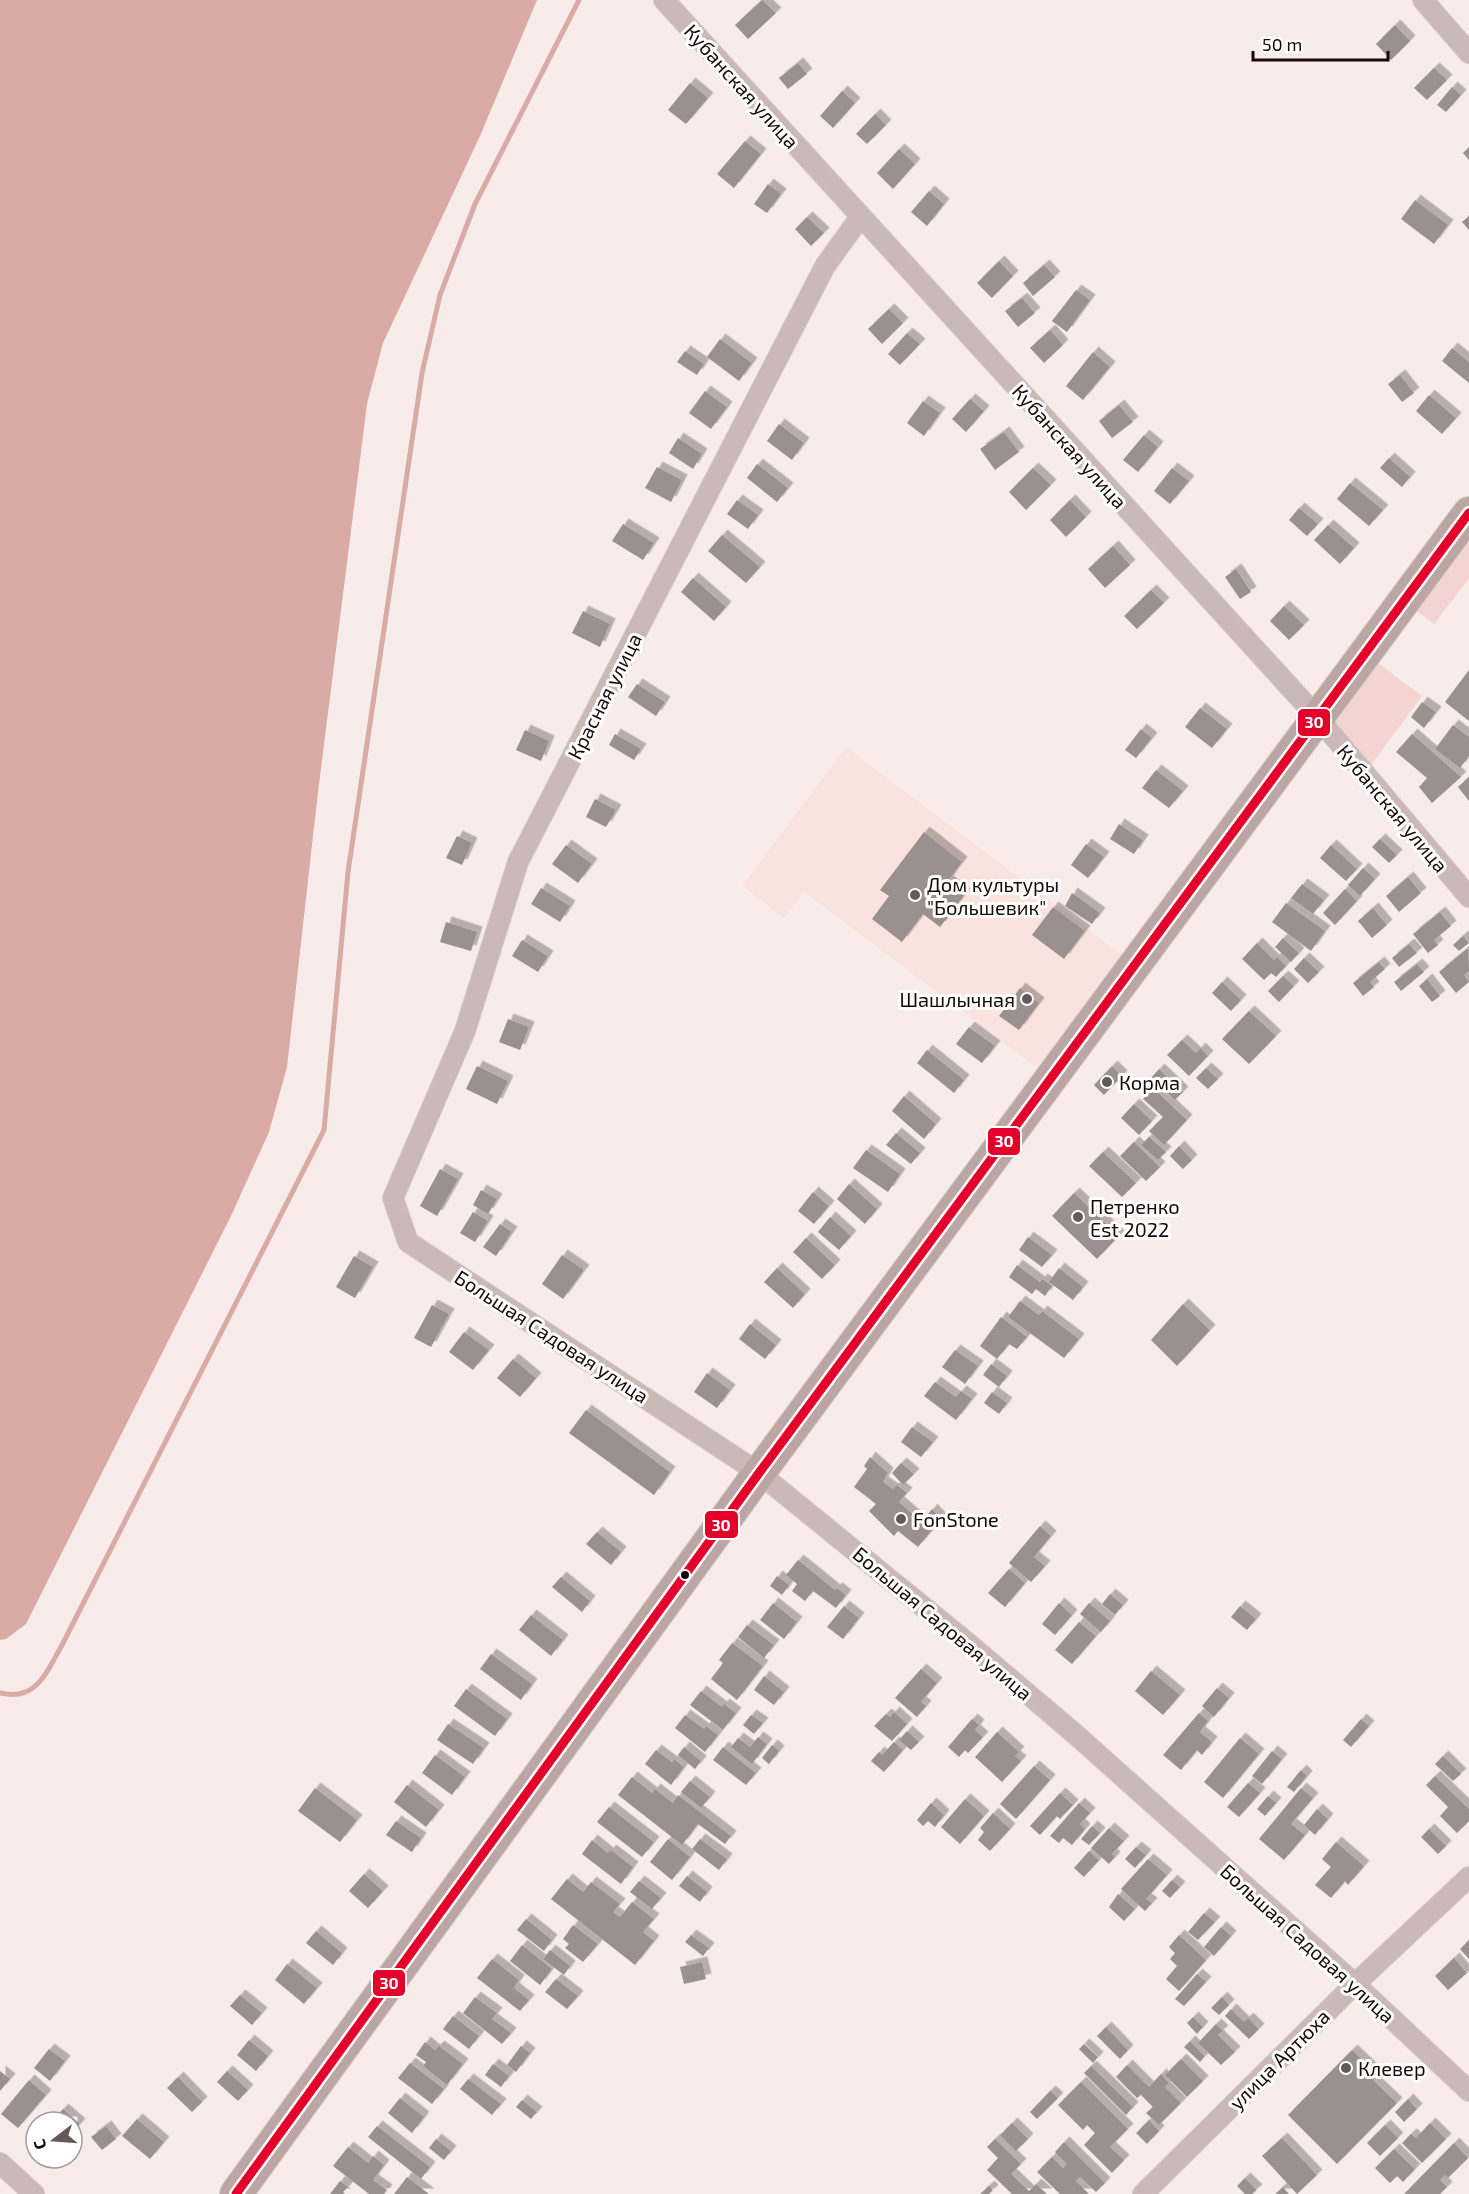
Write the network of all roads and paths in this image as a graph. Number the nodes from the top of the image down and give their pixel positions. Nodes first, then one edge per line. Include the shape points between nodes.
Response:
1 (664, 0) edge
2 (1423, 0) edge
3 (1469, 53) edge
4 (861, 216) junction
5 (1469, 513) edge
6 (1318, 718) junction
7 (1469, 897) edge
8 (393, 1198) joint
9 (759, 1473) junction
10 (1469, 1877) edge
11 (1355, 1984) junction
12 (1469, 2091) edge
13 (0, 2163) edge
14 (34, 2194) edge
15 (236, 2194) edge
16 (1143, 2194) edge

1 - 4 street, Кубанская улица
2 - 3 street
4 - 6 street, Кубанская улица
4 - 8 street, Красная улица via 825,266 518,862 465,1031
5 - 6 main road
6 - 7 street, Кубанская улица
6 - 9 main road
8 - 9 street, Большая Садовая улица via 408,1242
9 - 11 street, Большая Садовая улица via 1075,1734
9 - 15 main road
10 - 11 street, улица Артюха
11 - 12 street, Большая Садовая улица
11 - 16 street, улица Артюха
13 - 14 street

